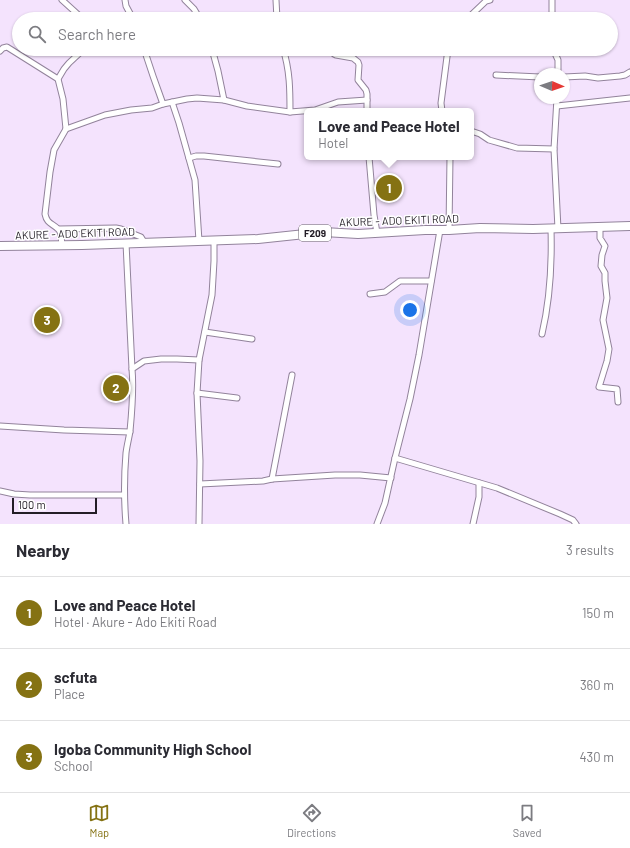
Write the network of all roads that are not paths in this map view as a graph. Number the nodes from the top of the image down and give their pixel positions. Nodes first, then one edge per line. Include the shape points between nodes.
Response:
1 (62, 0) edge
2 (126, 0) edge
3 (185, 0) edge
4 (276, 0) edge
5 (490, 0) edge
6 (552, 0) edge
7 (75, 12) edge
8 (129, 12) edge
9 (196, 12) edge
10 (277, 12) edge
11 (474, 12) edge
12 (553, 12) edge
13 (0, 51) edge
14 (12, 51) edge
15 (21, 56) edge
16 (76, 56) edge
17 (146, 56) edge
18 (214, 56) edge
19 (285, 56) edge
20 (342, 56) edge
21 (447, 56) edge
22 (556, 56) edge
23 (558, 68) edge
24 (630, 72) edge
25 (496, 74) dead end
26 (534, 77) edge
27 (570, 77) edge
28 (58, 79) junction
29 (630, 98) edge
30 (224, 100) junction
31 (367, 100) junction
32 (172, 102) junction
33 (163, 104) junction
34 (556, 106) joint
35 (321, 108) edge
36 (367, 108) edge
37 (442, 108) edge
38 (304, 111) edge
39 (290, 112) junction
40 (66, 129) junction
41 (474, 133) edge
42 (554, 149) junction
43 (189, 158) junction
44 (369, 160) edge
45 (450, 160) edge
46 (278, 164) dead end
47 (630, 226) edge
48 (600, 227) junction
49 (59, 229) junction
50 (554, 229) junction
51 (440, 230) junction
52 (449, 230) junction
53 (377, 232) junction
54 (199, 241) junction
55 (214, 241) junction
56 (144, 242) junction
57 (126, 243) junction
58 (62, 245) junction
59 (0, 246) edge
60 (431, 281) junction
61 (370, 294) dead end
62 (205, 332) junction
63 (542, 334) dead end
64 (252, 339) dead end
65 (199, 360) junction
66 (132, 369) junction
67 (292, 375) dead end
68 (197, 393) junction
69 (237, 398) dead end
70 (618, 402) dead end
71 (0, 426) edge
72 (130, 432) junction
73 (395, 458) junction
74 (391, 478) junction
75 (272, 479) junction
76 (479, 483) junction
77 (200, 484) junction
78 (0, 491) edge
79 (124, 495) junction
80 (126, 524) edge
81 (199, 524) edge
82 (377, 524) edge
83 (473, 524) edge
84 (576, 524) edge

1 - 7 street
2 - 8 street
3 - 9 street
4 - 10 street
5 - 11 street
6 - 12 street
13 - 14 street via 6,47
15 - 28 street
16 - 28 street
17 - 33 street
18 - 30 street
19 - 39 street via 290,88
20 - 31 street via 353,58 358,62 358,80 366,90
21 - 37 street
22 - 23 street
24 - 27 street via 620,76 598,78
25 - 26 street
28 - 40 street
29 - 34 street
30 - 32 street via 197,98
30 - 39 street
31 - 35 street via 338,102
31 - 36 street
32 - 33 street
32 - 43 street
33 - 40 street via 105,115
34 - 42 street
38 - 39 street
40 - 49 street via 54,150 45,209 48,222
41 - 42 street via 517,148
42 - 50 street
43 - 46 street via 204,156
43 - 54 street via 195,180
44 - 53 street
45 - 52 street
47 - 48 main road, AKURE - ADO EKITI ROAD / F209
48 - 50 main road, AKURE - ADO EKITI ROAD / F209
48 - 70 street via 600,238 605,246 601,266 605,273 607,298 603,320 609,349 599,387 617,389
49 - 56 street via 116,228 141,237
49 - 58 street
50 - 52 main road, AKURE - ADO EKITI ROAD / F209
50 - 63 street via 549,298
51 - 52 main road, AKURE - ADO EKITI ROAD / F209
51 - 53 main road, AKURE - ADO EKITI ROAD / F209
51 - 60 street
53 - 55 main road, AKURE - ADO EKITI ROAD / F209 via 324,232
54 - 55 main road, AKURE - ADO EKITI ROAD / F209
54 - 56 main road, AKURE - ADO EKITI ROAD / F209
55 - 62 street via 212,295
56 - 57 main road, AKURE - ADO EKITI ROAD / F209
57 - 58 main road, AKURE - ADO EKITI ROAD / F209
57 - 66 street
58 - 59 main road, AKURE - ADO EKITI ROAD / F209
60 - 61 street via 400,281 385,292
60 - 73 street via 412,392
62 - 64 street
62 - 65 street
65 - 66 street via 144,361
65 - 68 street
66 - 72 street via 134,387
67 - 75 street
68 - 69 street
68 - 77 street
71 - 72 street
72 - 79 street via 126,450
73 - 74 street
73 - 76 street
74 - 75 street via 335,475
74 - 82 street
75 - 77 street
76 - 83 street via 479,497
76 - 84 street via 512,494 573,520
77 - 81 street
78 - 79 street via 35,495
79 - 80 street

